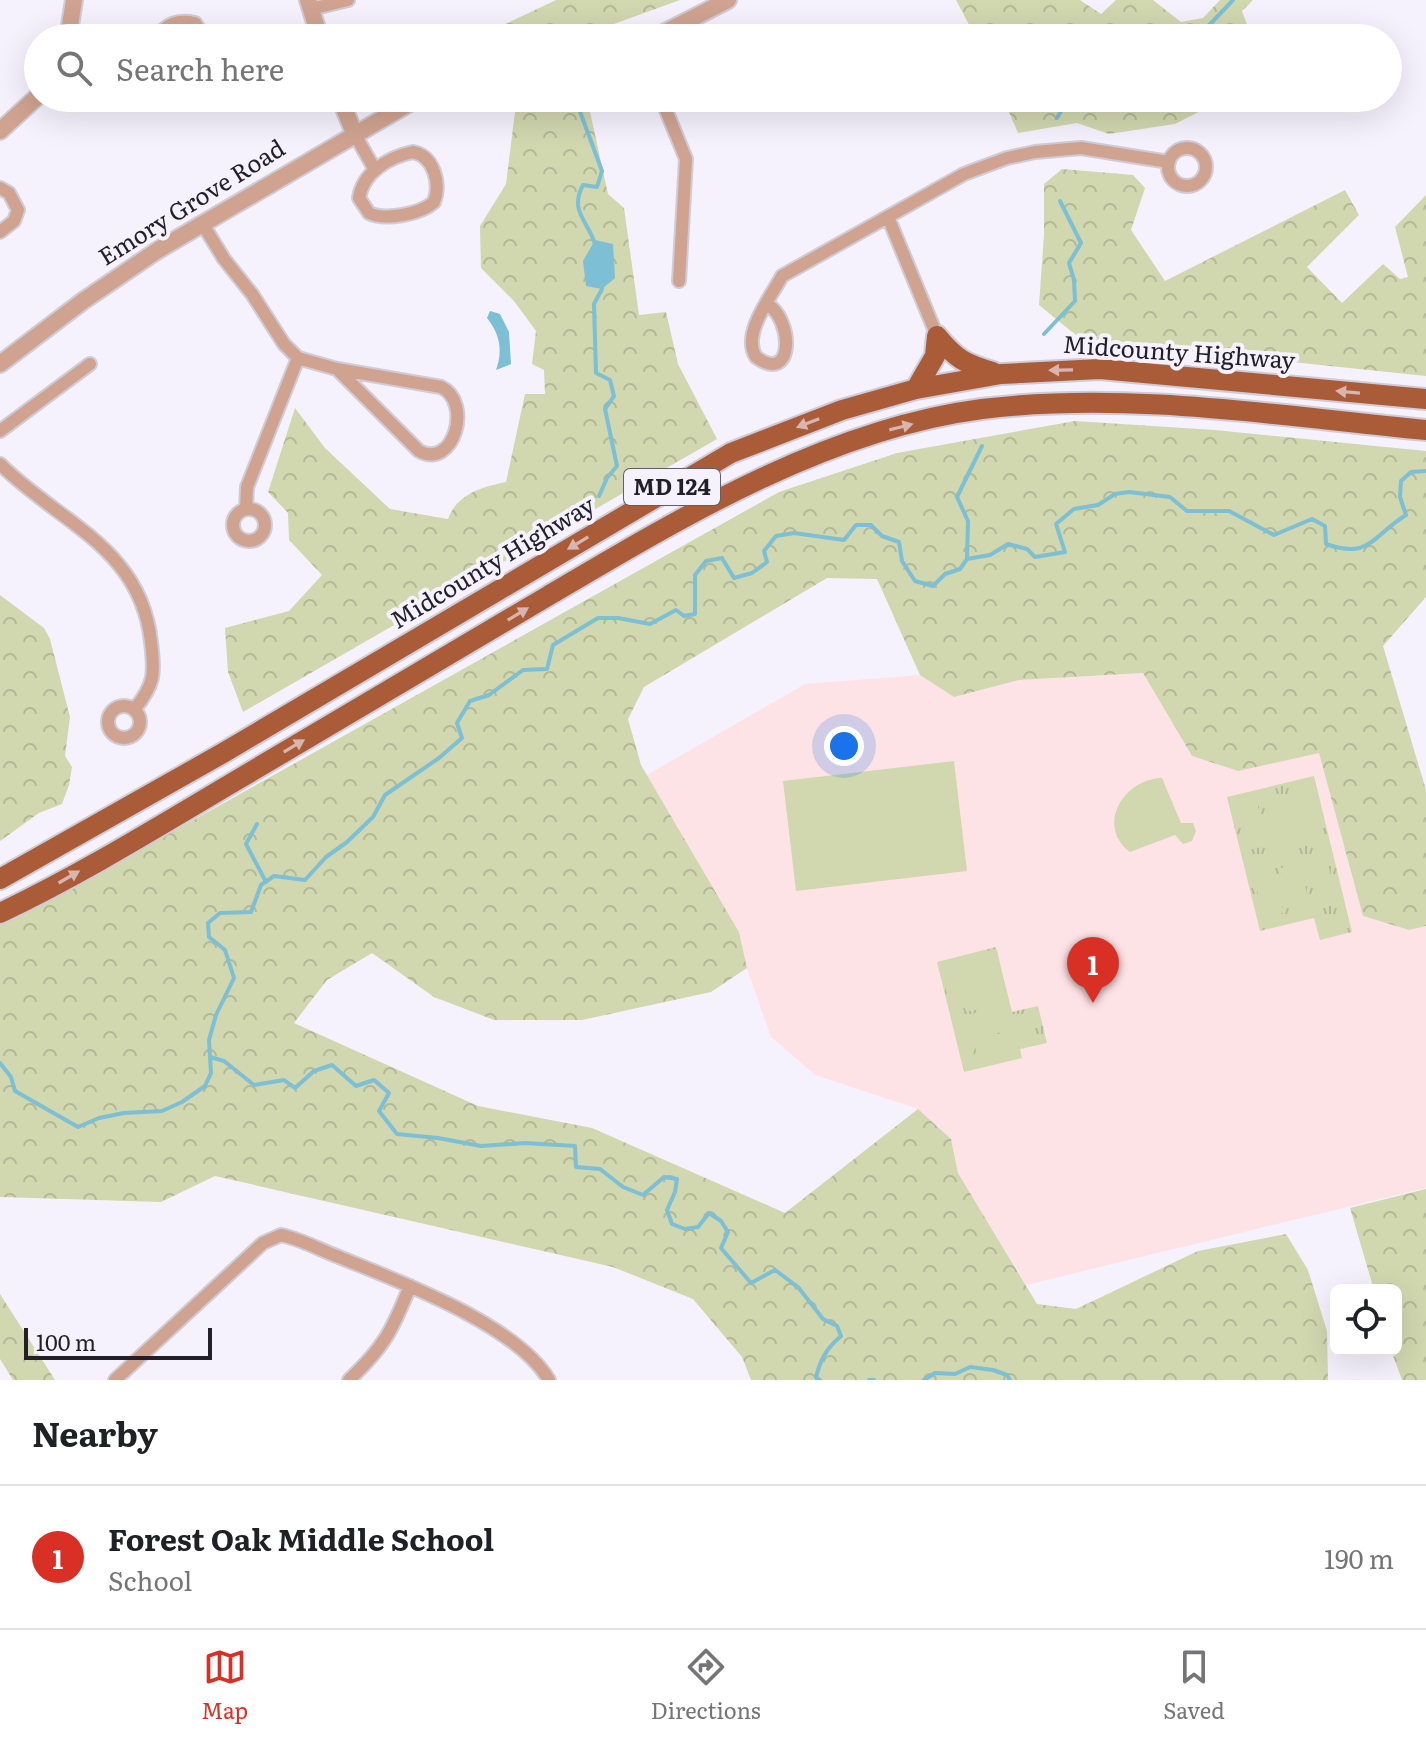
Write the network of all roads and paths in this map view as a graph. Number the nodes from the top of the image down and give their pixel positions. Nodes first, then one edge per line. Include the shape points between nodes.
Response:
1 (74, 0) edge
2 (348, 0) edge
3 (728, 0) edge
4 (310, 4) edge
5 (73, 24) edge
6 (169, 24) edge
7 (196, 24) edge
8 (316, 24) edge
9 (681, 24) edge
10 (24, 109) edge
11 (346, 112) edge
12 (392, 112) edge
13 (667, 112) edge
14 (0, 131) edge
15 (354, 133) junction
16 (1169, 162) dead end
17 (375, 170) junction
18 (0, 188) edge
19 (888, 217) junction
20 (202, 223) junction
21 (0, 232) edge
22 (679, 281) dead end
23 (767, 304) dead end
24 (937, 336) junction
25 (298, 358) junction
26 (0, 364) edge
27 (90, 364) dead end
28 (337, 369) junction
29 (1001, 374) junction
30 (916, 389) junction
31 (1426, 399) edge
32 (1426, 430) edge
33 (0, 431) edge
34 (0, 464) edge
35 (246, 509) dead end
36 (134, 710) dead end
37 (0, 879) edge
38 (0, 913) edge
39 (410, 1286) junction
40 (115, 1380) edge
41 (349, 1380) edge
42 (549, 1380) edge

1 - 5 street
2 - 4 street
3 - 9 street
4 - 8 street
6 - 7 street
10 - 14 street
11 - 15 street
12 - 15 street, Emory Grove Road
13 - 22 street via 686,159
15 - 17 street
15 - 20 street, Emory Grove Road
16 - 19 street via 1081,148 1035,152 964,174
17 - 17 street via 359,195 371,214 381,217 434,202 432,166 421,154 408,153
18 - 21 street via 18,212
19 - 23 street via 786,272
19 - 24 street
20 - 25 street
20 - 26 street, Emory Grove Road via 119,275
24 - 29 main road via 966,364
24 - 30 main road via 935,356
25 - 28 street
25 - 35 street via 247,487
27 - 33 street
28 - 28 street via 448,391 458,409 447,447 433,455 419,451
29 - 30 main road, Midcounty Highway / MD 124
31 -> 29 main road, Midcounty Highway / MD 124 via 1100,369
30 -> 37 main road, Midcounty Highway / MD 124 via 842,410 731,453
38 -> 32 main road, MD 124 via 776,469 894,428 979,410 1078,401
34 - 36 street via 107,549 134,587 149,628 154,669 151,687
39 - 40 street via 275,1236
39 - 41 street via 380,1350
39 - 42 street via 502,1335

